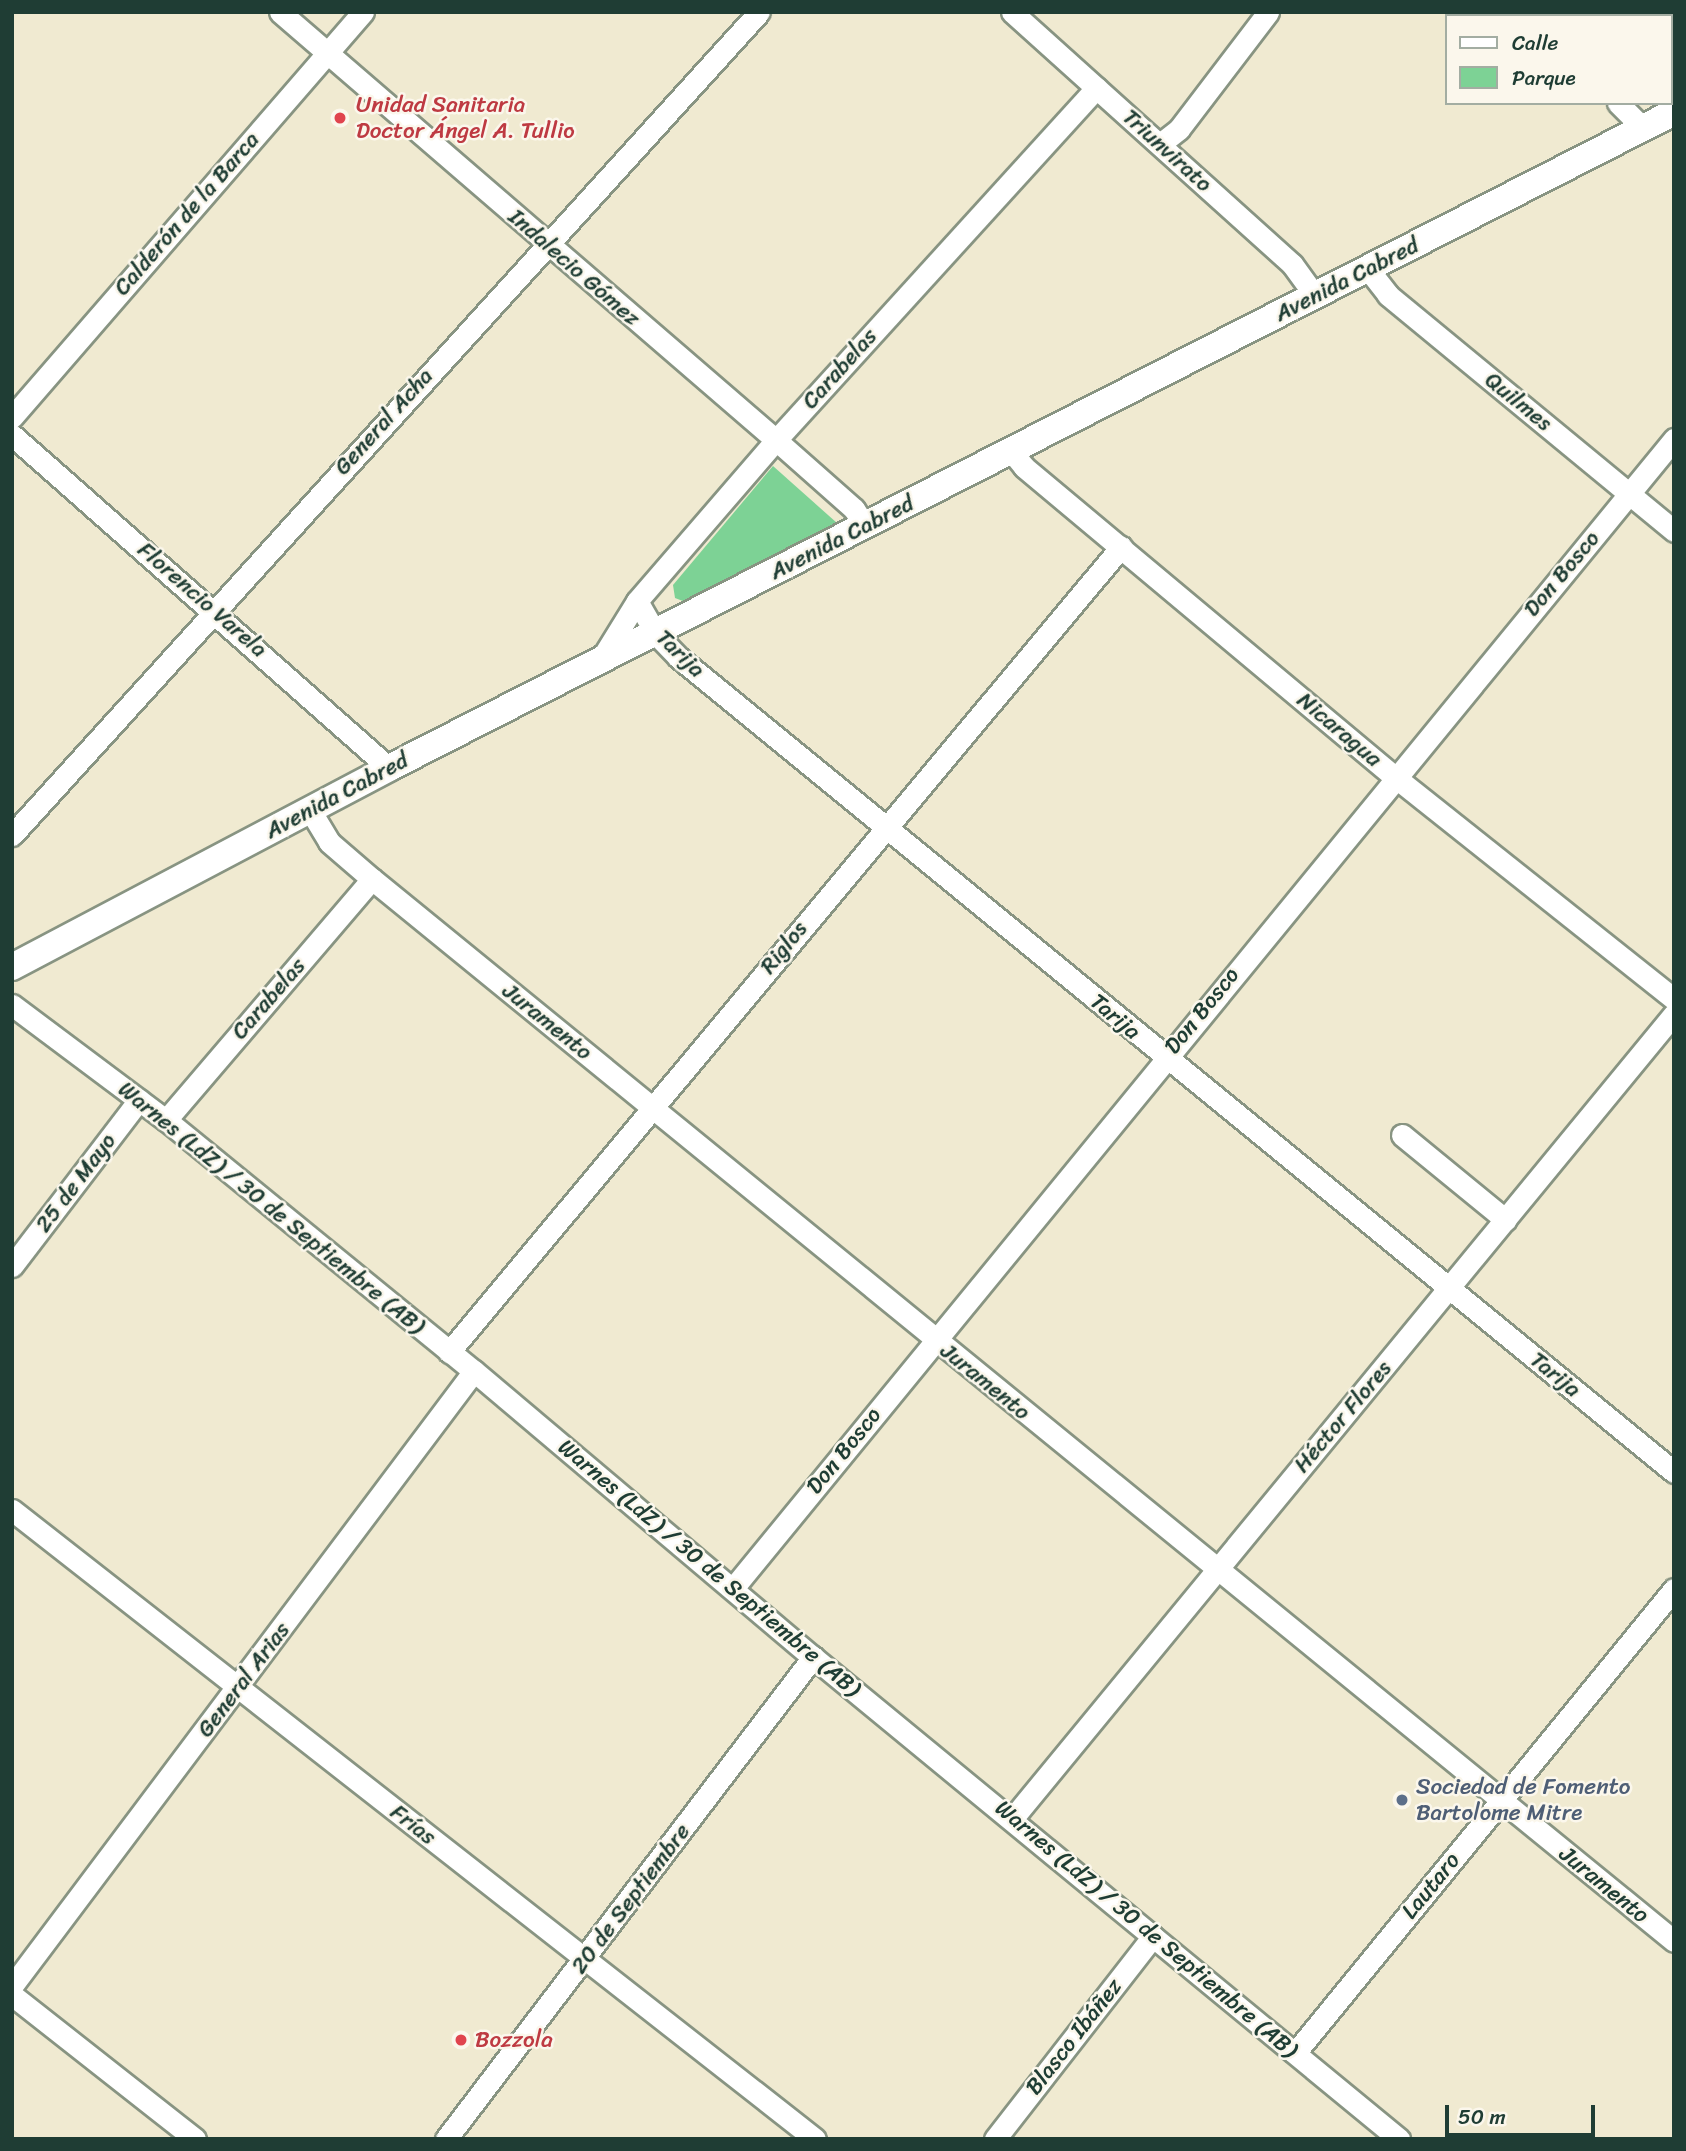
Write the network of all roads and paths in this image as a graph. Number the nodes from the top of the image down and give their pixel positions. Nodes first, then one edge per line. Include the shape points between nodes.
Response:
1 (280, 12) edge
2 (363, 12) edge
3 (759, 12) edge
4 (1012, 12) edge
5 (1268, 12) edge
6 (327, 52) junction
7 (1096, 88) junction
8 (1620, 105) edge
9 (1674, 112) edge
10 (1643, 128) junction
11 (1160, 144) junction
12 (545, 243) junction
13 (1368, 269) junction
14 (1315, 296) junction
15 (12, 416) edge
16 (12, 435) edge
17 (1674, 439) edge
18 (776, 440) junction
19 (1012, 452) junction
20 (1629, 494) junction
21 (865, 526) junction
22 (1674, 531) edge
23 (1121, 547) junction
24 (637, 601) junction
25 (215, 611) junction
26 (656, 634) junction
27 (600, 662) junction
28 (389, 768) junction
29 (1395, 776) junction
30 (310, 810) junction
31 (885, 826) junction
32 (12, 835) edge
33 (373, 879) junction
34 (12, 967) edge
35 (1674, 999) edge
36 (12, 1005) edge
37 (1674, 1014) edge
38 (1164, 1057) junction
39 (139, 1100) junction
40 (652, 1108) junction
41 (166, 1120) junction
42 (1402, 1135) dead end
43 (1506, 1220) junction
44 (12, 1266) edge
45 (1450, 1288) junction
46 (934, 1341) junction
47 (449, 1352) junction
48 (474, 1371) junction
49 (1674, 1472) edge
50 (12, 1510) edge
51 (1216, 1569) junction
52 (734, 1587) junction
53 (1674, 1589) edge
54 (813, 1657) junction
55 (237, 1689) junction
56 (1500, 1801) junction
57 (1012, 1819) junction
58 (1153, 1936) junction
59 (1674, 1941) edge
60 (586, 1959) junction
61 (12, 1986) edge
62 (12, 1995) edge
63 (1295, 2053) junction
64 (195, 2139) edge
65 (446, 2139) edge
66 (815, 2139) edge
67 (995, 2139) edge
68 (1399, 2139) edge

1 - 6 street, Indalecio Gómez
2 - 6 street, Calderón de la Barca
3 - 12 street, General Acha
4 - 7 street, Triunvirato
5 - 11 street via 1179,129
6 - 12 street, Indalecio Gómez
6 - 15 street, Calderón de la Barca
7 - 11 street, Triunvirato
7 - 18 street, Carabelas
8 - 10 street
9 - 10 street, Avenida Cabred
10 - 13 street, Avenida Cabred
11 - 14 street, Triunvirato via 1292,264
12 - 18 street, Indalecio Gómez
12 - 25 street, General Acha
13 - 14 street, Avenida Cabred
13 - 20 street, Quilmes via 1388,295
14 - 19 street, Avenida Cabred
16 - 25 street, Florencio Varela
17 - 20 street, Don Bosco
18 - 21 street, Indalecio Gómez via 854,509
18 - 24 street, Carabelas
19 - 21 street, Avenida Cabred
19 - 23 street, Nicaragua
20 - 22 street, Quilmes
20 - 29 street, Don Bosco
21 - 26 street, Avenida Cabred
23 - 29 street, Nicaragua
23 - 31 street, Riglos
24 - 26 street, Tarija
24 - 27 street, Carabelas
25 - 28 street, Florencio Varela
25 - 32 street, General Acha
26 - 27 street, Avenida Cabred
26 - 31 street, Tarija
27 - 28 street, Avenida Cabred
28 - 30 street, Avenida Cabred
29 - 35 street, Nicaragua
29 - 38 street, Don Bosco
30 - 33 street, Juramento via 329,842
30 - 34 street, Avenida Cabred
31 - 38 street, Tarija
31 - 40 street, Riglos
33 - 40 street, Juramento
33 - 41 street, Carabelas
36 - 39 street, Warnes (LdZ) / 30 de Septiembre (AB)
37 - 43 street, Héctor Flores
38 - 45 street, Tarija
38 - 46 street, Don Bosco
39 - 41 street, Warnes (LdZ) / 30 de Septiembre (AB)
39 - 44 street, 25 de Mayo
40 - 46 street, Juramento
40 - 47 street, Riglos
41 - 47 street, Warnes (LdZ) / 30 de Septiembre (AB)
42 - 43 street
43 - 45 street, Héctor Flores
45 - 49 street, Tarija
45 - 51 street, Héctor Flores
46 - 51 street, Juramento
46 - 52 street, Don Bosco
47 - 48 street, Warnes (LdZ) / 30 de Septiembre (AB)
48 - 52 street, Warnes (LdZ) / 30 de Septiembre (AB)
48 - 55 street, General Arias
50 - 55 street, Frías
51 - 56 street, Juramento
51 - 57 street, Héctor Flores
52 - 54 street, Warnes (LdZ) / 30 de Septiembre (AB)
53 - 56 street, Lautaro
54 - 57 street, Warnes (LdZ) / 30 de Septiembre (AB)
54 - 60 street, 20 de Septiembre
55 - 60 street, Frías
55 - 61 street, General Arias
56 - 59 street, Juramento
56 - 63 street, Lautaro
57 - 58 street, Warnes (LdZ) / 30 de Septiembre (AB)
58 - 63 street, Warnes (LdZ) / 30 de Septiembre (AB)
58 - 67 street, Blasco Ibáñez
60 - 65 street, 20 de Septiembre
60 - 66 street, Frías
62 - 64 street
63 - 68 street, Warnes (LdZ) / 30 de Septiembre (AB)

